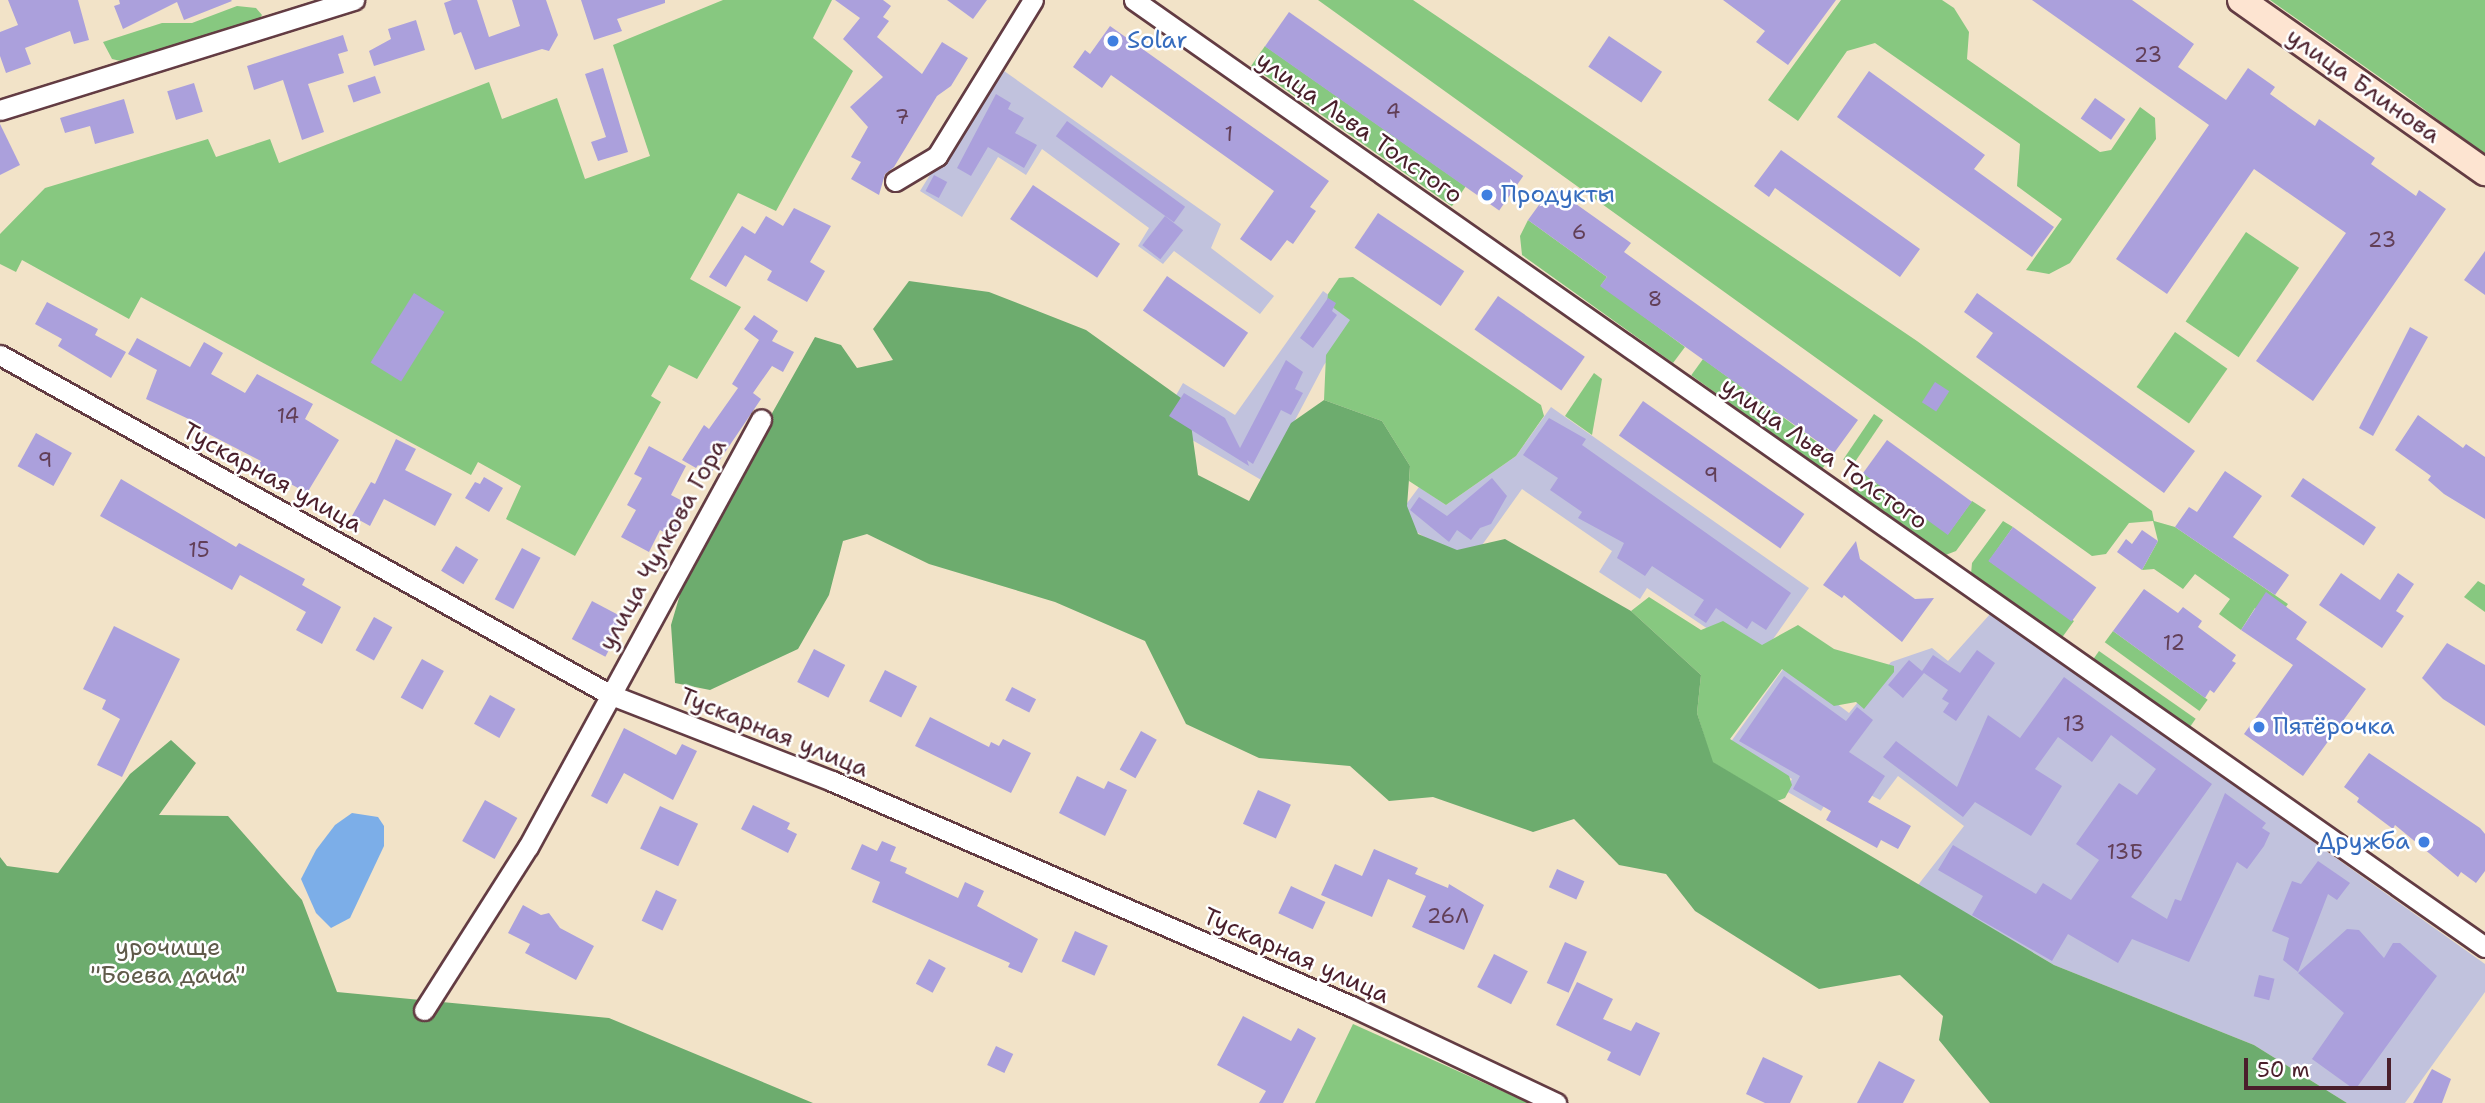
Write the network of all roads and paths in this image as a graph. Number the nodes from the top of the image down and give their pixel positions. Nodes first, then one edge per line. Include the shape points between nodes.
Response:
1 (354, 0) edge
2 (1033, 0) edge
3 (1134, 0) edge
4 (2241, 0) edge
5 (0, 110) edge
6 (2485, 172) edge
7 (895, 181) dead end
8 (0, 355) edge
9 (761, 419) dead end
10 (609, 694) junction
11 (2485, 947) edge
12 (424, 1010) dead end
13 (1556, 1103) edge

1 - 5 street
2 - 7 street via 937,156
3 - 11 street, улица Льва Толстого
4 - 6 street, улица Блинова
8 - 10 street, Тускарная улица
9 - 10 street, улица Чулкова Гора
10 - 12 street, улица Чулкова Гора via 528,847
10 - 13 street, Тускарная улица via 883,803 1350,1006

